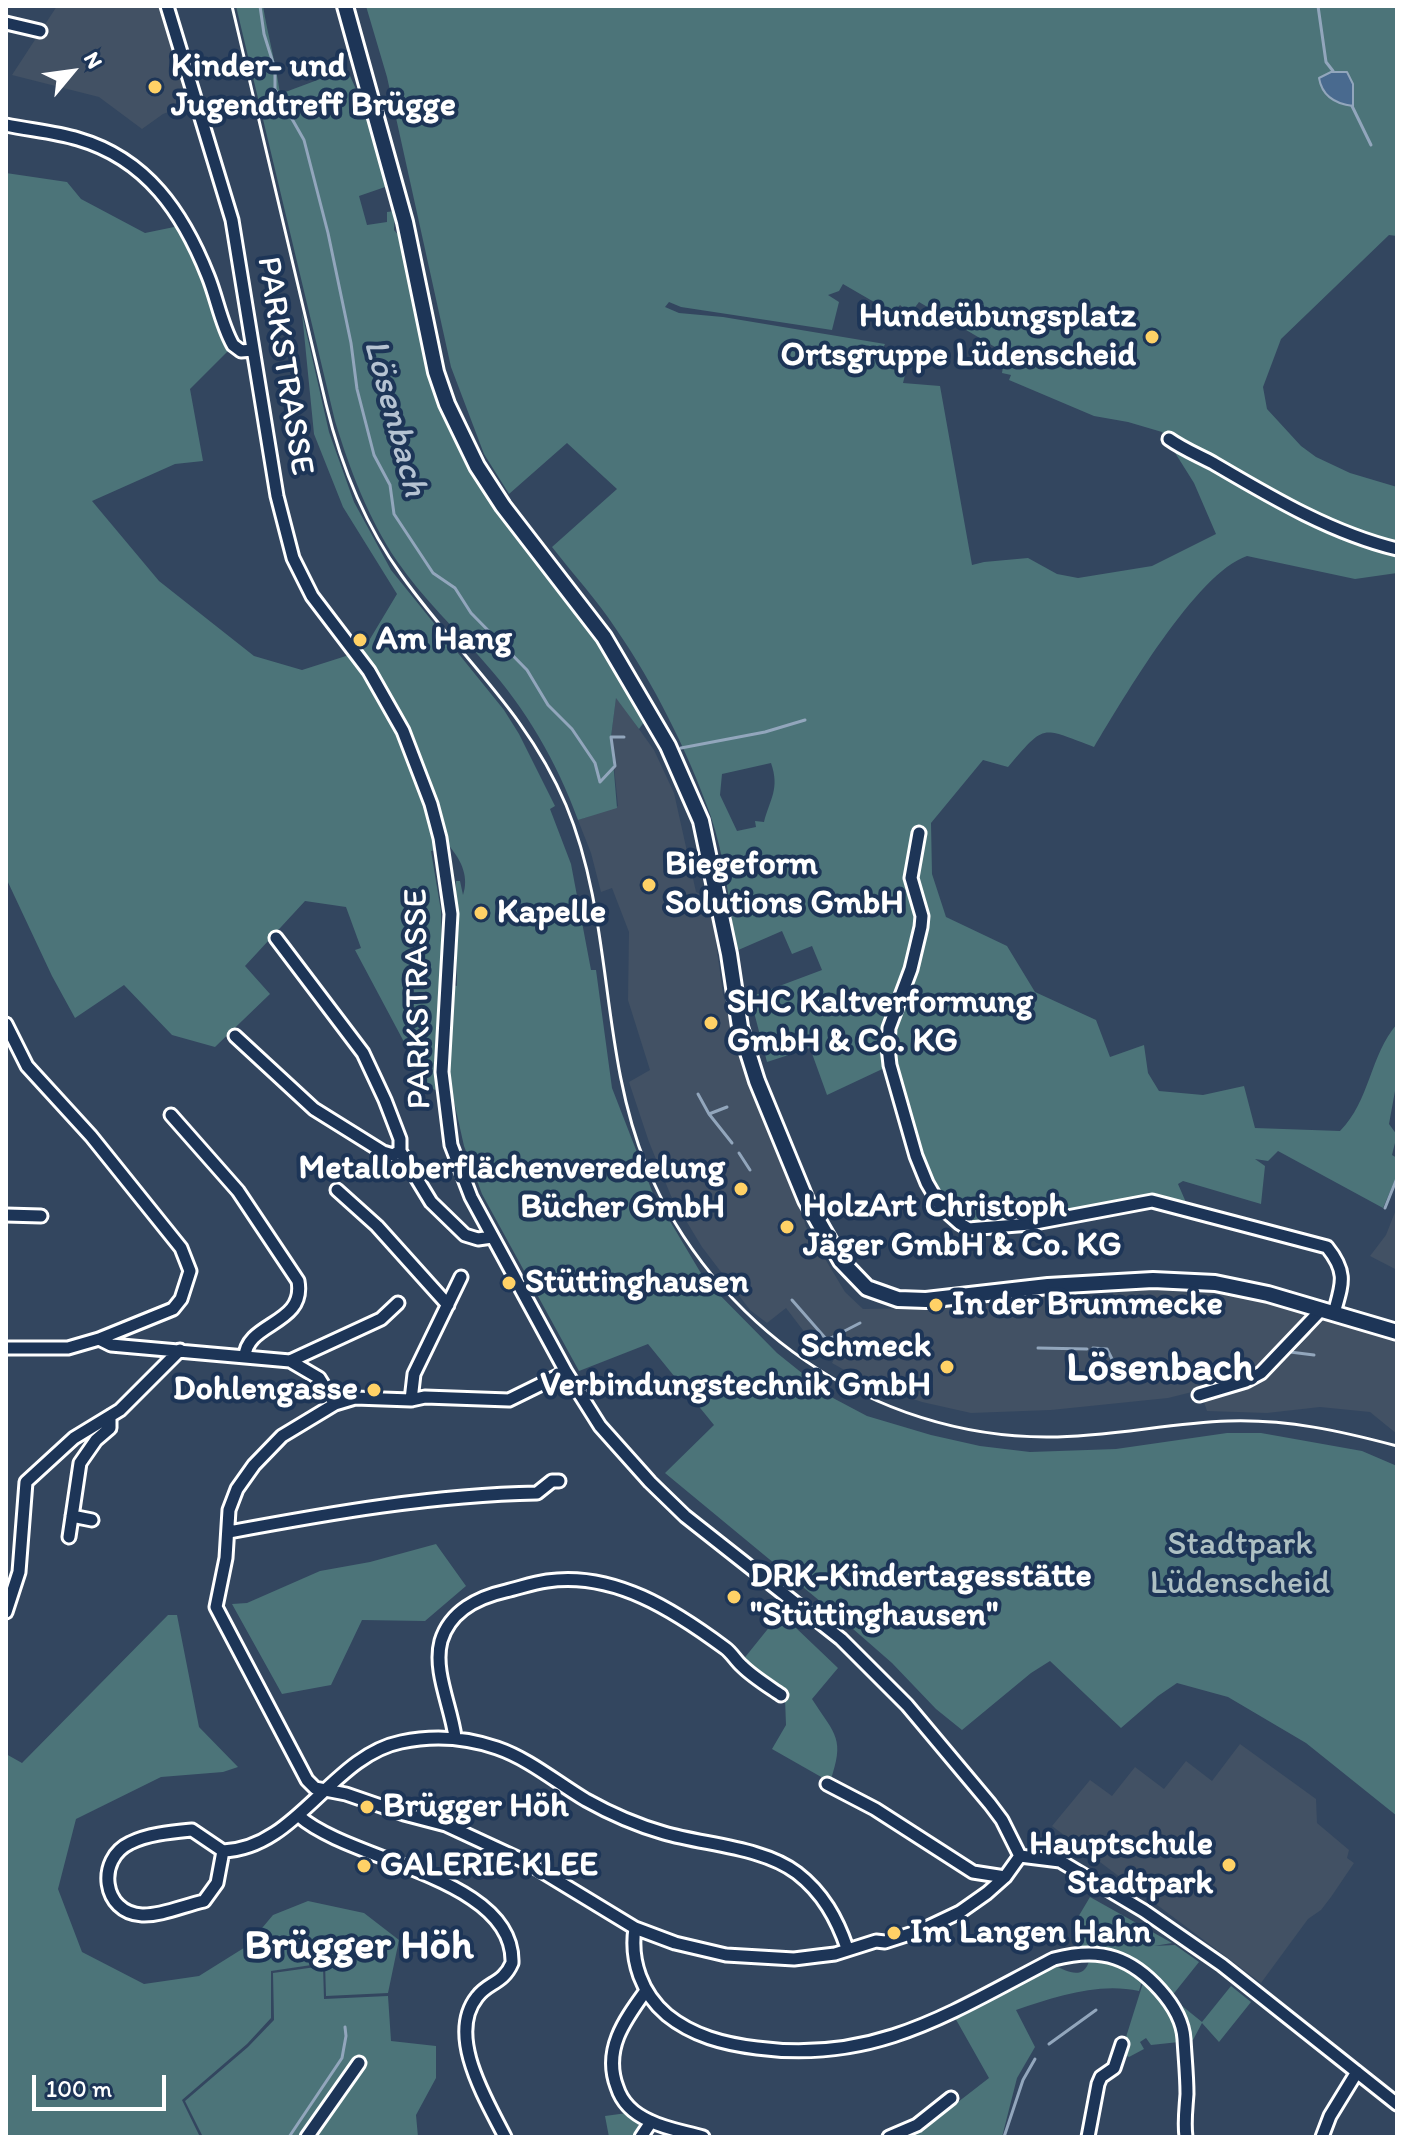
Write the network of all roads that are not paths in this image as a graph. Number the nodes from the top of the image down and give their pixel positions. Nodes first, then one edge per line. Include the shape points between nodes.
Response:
1 (167, 6) edge
2 (345, 6) edge
3 (6, 23) edge
4 (40, 31) dead end
5 (6, 125) edge
6 (253, 350) junction
7 (1169, 439) dead end
8 (1397, 549) edge
9 (919, 833) dead end
10 (276, 938) dead end
11 (6, 1024) edge
12 (235, 1036) dead end
13 (171, 1115) dead end
14 (400, 1151) junction
15 (337, 1190) dead end
16 (6, 1215) edge
17 (41, 1216) dead end
18 (492, 1237) junction
19 (461, 1277) dead end
20 (398, 1303) dead end
21 (448, 1305) junction
22 (1328, 1311) junction
23 (1397, 1332) edge
24 (99, 1339) junction
25 (6, 1348) edge
26 (180, 1350) junction
27 (245, 1357) junction
28 (290, 1361) junction
29 (566, 1372) junction
30 (1199, 1395) dead end
31 (411, 1400) junction
32 (335, 1404) junction
33 (110, 1416) junction
34 (559, 1481) dead end
35 (72, 1516) junction
36 (92, 1520) dead end
37 (229, 1532) junction
38 (69, 1537) dead end
39 (6, 1612) edge
40 (781, 1695) dead end
41 (455, 1737) junction
42 (827, 1784) dead end
43 (326, 1790) junction
44 (299, 1816) junction
45 (223, 1851) junction
46 (1020, 1856) junction
47 (1005, 1877) junction
48 (635, 1928) junction
49 (847, 1948) junction
50 (645, 1992) junction
51 (1122, 2044) dead end
52 (359, 2063) dead end
53 (1357, 2072) junction
54 (951, 2098) dead end
55 (1397, 2104) edge
56 (651, 2122) junction
57 (307, 2137) edge
58 (505, 2137) edge
59 (641, 2137) edge
60 (703, 2137) edge
61 (889, 2137) edge
62 (1088, 2137) edge
63 (1186, 2137) edge
64 (1322, 2137) edge

1 - 6 street, PARKSTRASSE via 232,220
2 - 22 main road via 405,222 447,404 477,466 604,637 668,746 701,821 740,1027 757,1081 806,1200 841,1261 867,1288 898,1299 1153,1280 1215,1283
3 - 4 street
5 - 6 street via 79,139 122,159 147,178 186,225 233,345
6 - 18 street, PARKSTRASSE via 277,496 293,558 312,596 388,704 431,804 451,914 442,1072 451,1145
7 - 8 street via 1309,515 1357,538
9 - 22 street via 911,878 921,927 889,1028 888,1047 916,1156 941,1207 969,1229 1016,1226 1152,1201 1240,1223 1327,1247 1343,1277
10 - 14 street via 363,1053 400,1139
11 - 24 street via 27,1066 165,1227 190,1271 173,1309
12 - 14 street via 314,1109 383,1152
13 - 27 street via 238,1191 298,1281 294,1307 251,1341
14 - 18 street via 431,1202 465,1235
15 - 21 street
16 - 17 street
18 - 29 street, PARKSTRASSE
19 - 21 street
20 - 28 street via 381,1319
21 - 31 street via 414,1374
22 - 23 main road
22 - 30 street via 1261,1373
24 - 25 street via 68,1348
24 - 26 street via 111,1345
26 - 27 street
26 - 33 street
27 - 28 street
28 - 32 street via 319,1378
29 - 31 street via 509,1400
29 - 46 street, PARKSTRASSE via 600,1426 650,1482 685,1516 841,1639 907,1705 1002,1820
31 - 32 street via 355,1398
32 - 37 street via 282,1436 254,1465 231,1500
33 - 35 street via 110,1428 80,1463
33 - 39 street via 74,1438 26,1482 19,1572
34 - 37 street via 537,1493 408,1502
35 - 36 street
35 - 38 street
37 - 43 street via 216,1607 299,1768 315,1788
40 - 41 street via 729,1651 648,1598 583,1581 550,1581 480,1598 460,1611 441,1640 440,1669
41 - 43 street via 388,1745
41 - 49 street via 527,1761 624,1820 775,1861 818,1892 837,1919
42 - 47 street via 973,1872
43 - 44 street
43 - 48 street via 446,1825 497,1846
44 - 45 street via 247,1846
44 - 58 street via 328,1835 463,1893 496,1918 512,1963 502,1979 476,1997 467,2037 471,2065
45 - 45 street via 217,1883 204,1901 143,1915 130,1912 111,1895 110,1861 130,1843 192,1830
46 - 47 street
46 - 53 street via 1060,1861 1144,1911
47 - 49 street via 940,1923 885,1942
48 - 49 street via 726,1955 794,1959
48 - 50 street via 635,1957
50 - 56 street via 624,2024 610,2061 622,2098
50 - 63 street via 684,2027 722,2043 788,2052 833,2050 910,2032 1054,1959 1071,1954 1111,1956 1151,1983 1177,2016 1184,2040
51 - 62 street via 1114,2068 1098,2084
52 - 57 street
53 - 55 street
53 - 64 street
54 - 61 street via 917,2125
56 - 59 street
56 - 60 street

